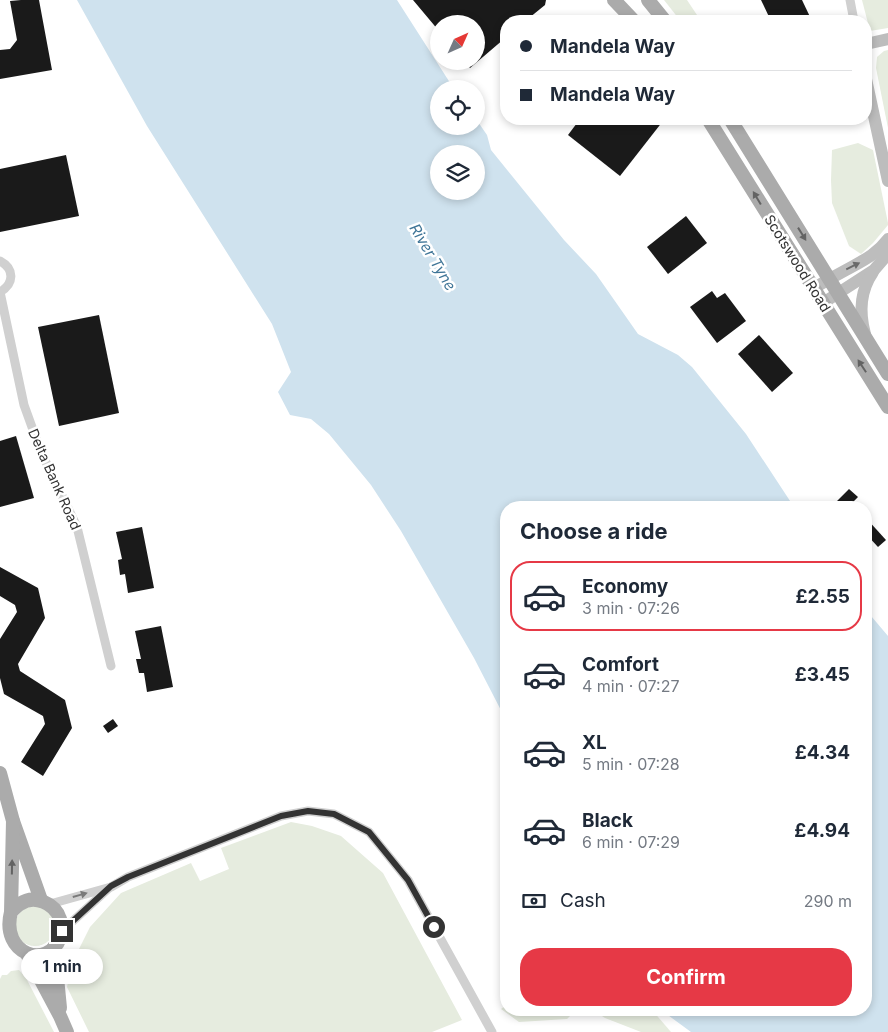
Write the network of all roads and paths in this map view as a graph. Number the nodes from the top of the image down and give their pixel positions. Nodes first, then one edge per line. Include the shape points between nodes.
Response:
1 (614, 0) edge
2 (648, 0) edge
3 (850, 0) edge
4 (628, 15) edge
5 (660, 15) edge
6 (853, 15) edge
7 (888, 39) edge
8 (872, 43) edge
9 (872, 107) edge
10 (712, 125) edge
11 (734, 125) edge
12 (888, 182) edge
13 (888, 240) edge
14 (888, 254) edge
15 (0, 261) edge
16 (874, 270) junction
17 (830, 279) junction
18 (814, 288) junction
19 (0, 292) edge
20 (839, 294) junction
21 (823, 303) junction
22 (868, 341) junction
23 (888, 374) edge
24 (888, 407) edge
25 (111, 666) dead end
26 (0, 773) edge
27 (13, 821) junction
28 (111, 886) junction
29 (45, 902) junction
30 (11, 912) junction
31 (62, 931) junction
32 (54, 947) junction
33 (28, 954) junction
34 (60, 1016) junction
35 (67, 1032) edge
36 (492, 1032) edge

1 - 4 main road
2 - 5 main road
3 - 6 street
7 - 8 main road
9 - 12 main road
18 -> 10 main road, Scotswood Road
11 -> 17 main road, Scotswood Road
17 -> 13 main road via 860,264
14 - 16 main road
15 - 19 street, Delta Bank Road via 6,264 11,274 9,285
16 - 20 main road
16 - 22 main road via 862,295 862,324
17 - 18 main road
17 - 20 main road, Scotswood Road
18 - 21 main road, Scotswood Road
19 - 25 street, Delta Bank Road via 24,405 41,452 77,527
20 - 21 main road
20 - 22 main road, Scotswood Road
24 -> 21 main road, Scotswood Road
22 - 23 main road, Scotswood Road
26 - 27 main road
27 - 29 main road
30 -> 27 main road
29 -> 28 street
28 - 31 street
28 - 36 street via 281,816 308,811 334,814 369,832 408,880
29 - 30 main road via 30,900 20,903
29 - 31 main road via 58,913
30 - 33 main road via 7,921 8,935 12,944
31 - 32 main road
32 - 33 main road via 37,955
32 - 34 main road
33 - 34 main road
34 - 35 main road

